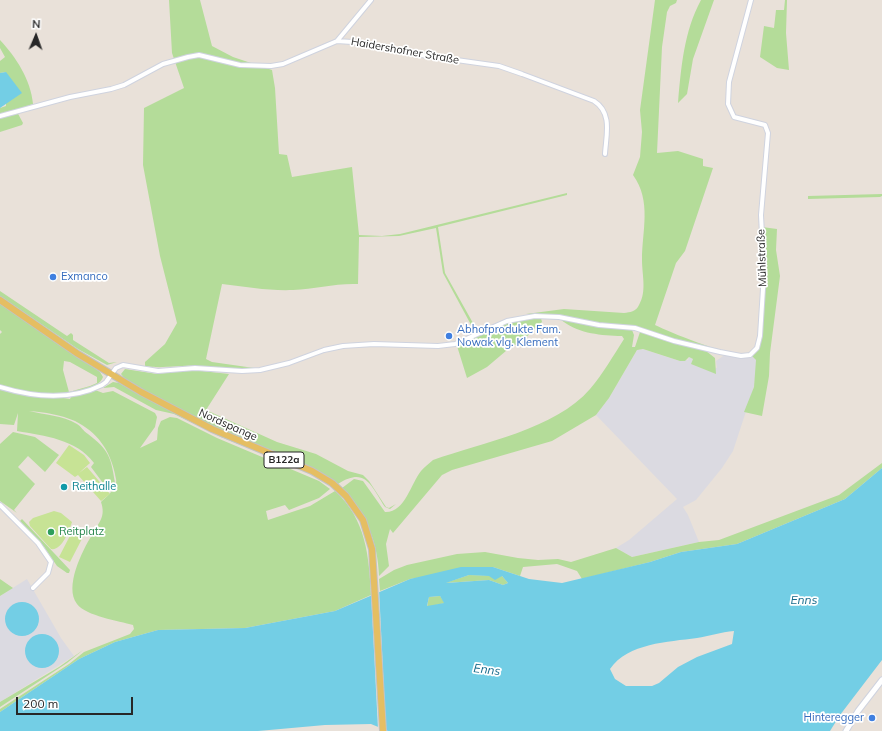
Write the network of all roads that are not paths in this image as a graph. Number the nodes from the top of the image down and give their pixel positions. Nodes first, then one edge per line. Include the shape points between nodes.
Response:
1 (371, 0) edge
2 (751, 0) edge
3 (337, 41) junction
4 (0, 116) edge
5 (605, 154) dead end
6 (0, 300) edge
7 (111, 375) junction
8 (0, 386) edge
9 (0, 505) edge
10 (33, 588) dead end
11 (882, 680) edge
12 (383, 731) edge
13 (846, 731) edge

1 - 3 street
2 - 7 street, Mühlstraße via 729,82 728,104 734,116 767,128 769,141 761,215 764,273 760,341 756,351 748,356 674,341 635,328 535,316 508,321 462,342 446,346 354,345 324,350 260,370 195,368 158,371 126,365 118,367
3 - 4 street, Haidershofner Straße via 283,64 271,66 240,65 199,55 188,57 163,64 124,85
3 - 5 street, Haidershofner Straße via 499,66 594,101 602,107 607,118
6 - 7 main road, Nordspange / B122a
7 - 8 street, Mühlstraße via 99,386 72,395 51,396
7 - 12 main road, Nordspange / B122a via 195,421 312,471 332,483 349,499 363,520 370,539 375,574
9 - 10 street via 38,543 49,558 51,566 48,574
11 - 13 street

